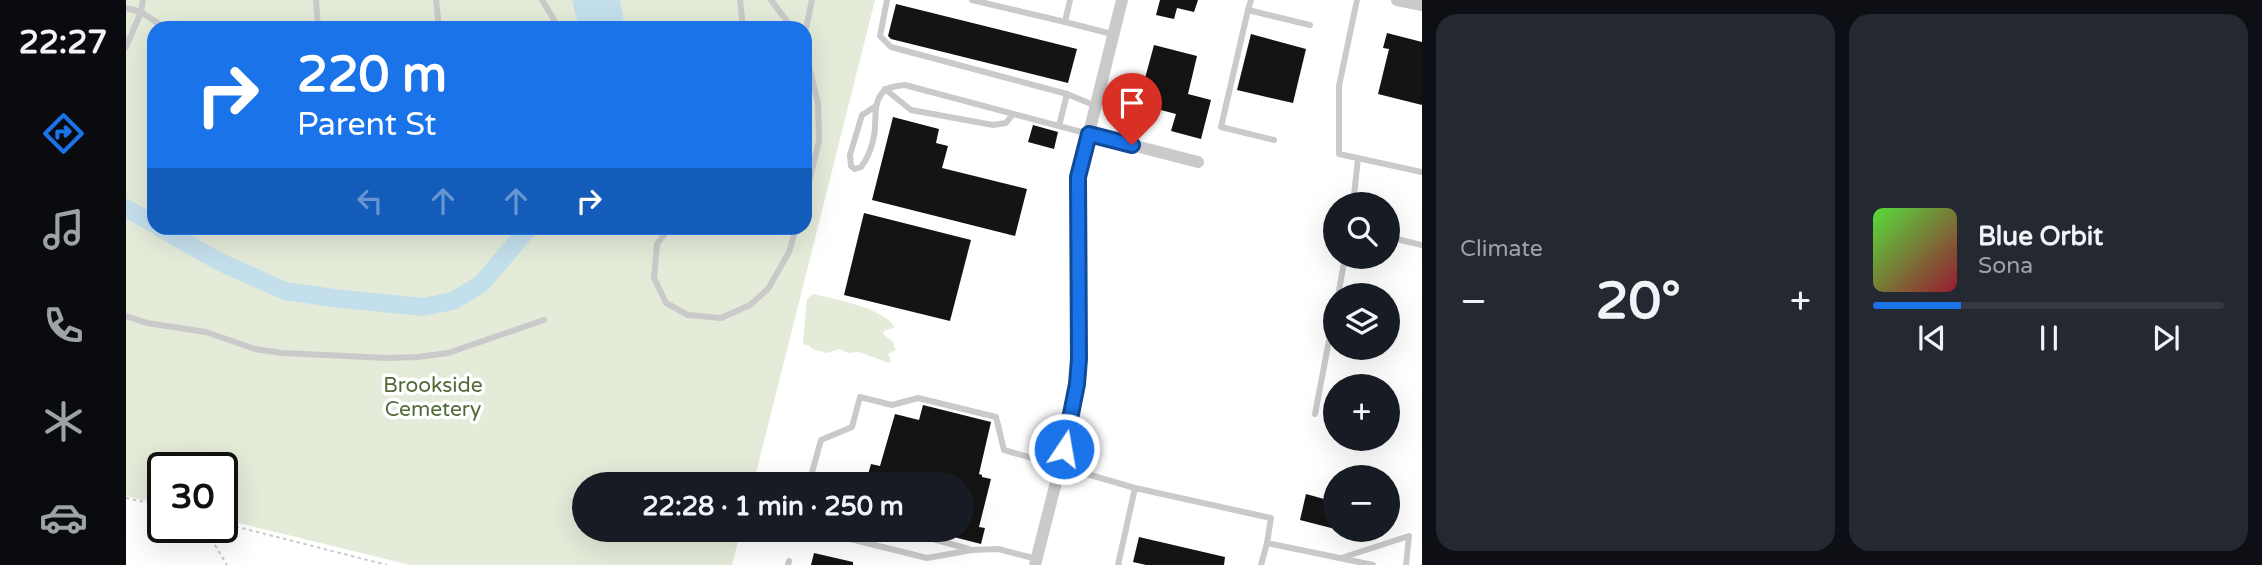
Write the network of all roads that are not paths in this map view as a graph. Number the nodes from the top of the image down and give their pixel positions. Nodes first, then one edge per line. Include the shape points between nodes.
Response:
1 (143, 0) edge
2 (316, 0) edge
3 (436, 0) edge
4 (542, 0) edge
5 (740, 0) edge
6 (771, 0) edge
7 (812, 0) edge
8 (887, 0) edge
9 (972, 0) edge
10 (1070, 0) edge
11 (1122, 0) edge
12 (1251, 0) edge
13 (1357, 0) edge
14 (1397, 0) edge
15 (1422, 5) edge
16 (126, 8) edge
17 (1248, 10) junction
18 (141, 12) junction
19 (154, 21) edge
20 (318, 21) edge
21 (438, 21) edge
22 (555, 21) edge
23 (742, 21) edge
24 (787, 21) edge
25 (808, 21) edge
26 (1065, 22) junction
27 (1310, 25) dead end
28 (1113, 34) junction
29 (126, 47) edge
30 (812, 79) edge
31 (886, 89) junction
32 (1067, 94) junction
33 (876, 106) junction
34 (1096, 106) junction
35 (1013, 114) junction
36 (1059, 126) junction
37 (1089, 134) junction
38 (1274, 140) dead end
39 (1358, 158) junction
40 (1198, 162) dead end
41 (812, 167) edge
42 (1422, 172) edge
43 (1354, 192) edge
44 (664, 235) edge
45 (794, 235) edge
46 (1400, 240) edge
47 (1422, 245) edge
48 (126, 316) edge
49 (544, 320) dead end
50 (1325, 360) edge
51 (1315, 414) dead end
52 (1060, 466) junction
53 (812, 472) edge
54 (1135, 488) junction
55 (862, 542) edge
56 (943, 542) edge
57 (1268, 543) junction
58 (972, 550) junction
59 (1339, 558) junction
60 (1036, 563) edge
61 (1119, 565) edge
62 (1261, 565) edge
63 (1373, 565) edge
64 (1406, 565) edge

1 - 18 lane
2 - 20 lane
3 - 21 lane
4 - 22 lane
5 - 23 lane
6 - 24 lane
7 - 25 lane
8 - 32 lane via 880,36 891,47
9 - 26 lane
10 - 26 lane
11 - 28 street
12 - 17 lane
13 - 39 lane via 1339,86 1339,154
14 - 15 street
16 - 18 lane
17 - 27 lane
17 - 38 lane via 1221,127
18 - 19 lane
18 - 29 lane
26 - 28 lane
28 - 34 street
30 - 41 lane via 819,141
31 - 33 lane
31 - 35 lane via 905,85
31 - 35 lane via 911,110 993,125 1006,123
32 - 34 lane
32 - 36 lane
33 - 33 lane via 871,148 855,169 849,155 862,115
34 - 37 street
35 - 36 lane
36 - 37 lane
37 - 40 street
37 - 52 street via 1078,177 1077,384
39 - 42 lane
39 - 43 lane
44 - 45 lane via 657,244 654,278 666,303 688,315 721,318 750,305 768,289
46 - 47 lane
48 - 49 lane via 206,332 255,349 388,358 448,352
50 - 51 lane
52 - 53 lane via 1004,450 996,416 918,398 892,405 860,397 852,427 821,440
52 - 54 lane
52 - 60 street
54 - 57 lane via 1271,519
54 - 61 lane
55 - 58 lane via 927,558
56 - 58 lane
57 - 59 lane
57 - 62 lane
58 - 60 lane via 998,549
59 - 63 lane
59 - 64 lane via 1409,536

